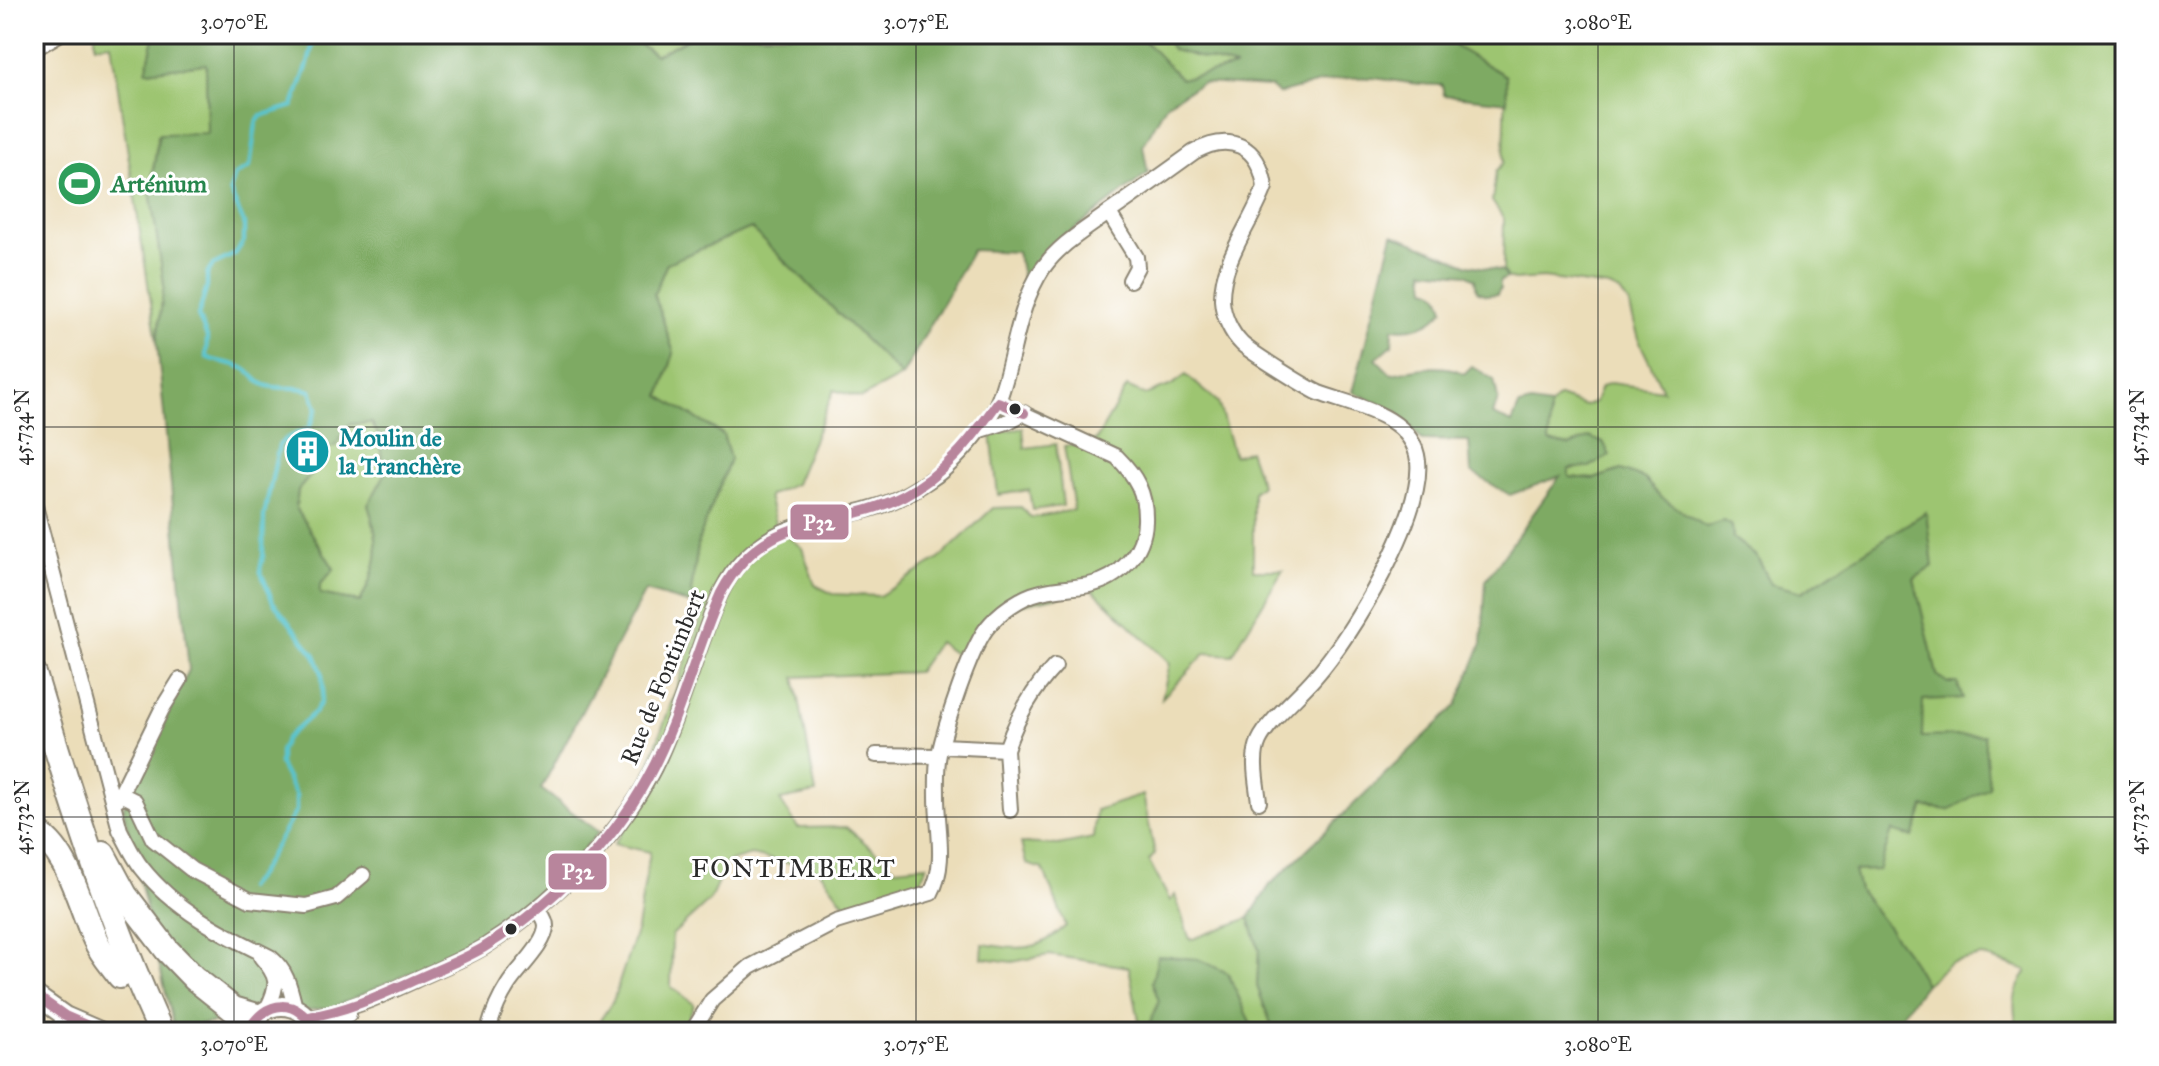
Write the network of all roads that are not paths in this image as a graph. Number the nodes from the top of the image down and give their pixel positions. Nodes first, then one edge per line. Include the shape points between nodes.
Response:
1 (59, 34) edge
2 (34, 49) edge
3 (1109, 213) junction
4 (1130, 280) dead end
5 (998, 402) junction
6 (1024, 413) junction
7 (978, 431) junction
8 (34, 502) edge
9 (1055, 666) dead end
10 (34, 674) edge
11 (180, 680) dead end
12 (34, 729) edge
13 (1006, 749) junction
14 (940, 751) junction
15 (876, 755) dead end
16 (66, 781) junction
17 (117, 800) junction
18 (1259, 802) dead end
19 (1010, 810) dead end
20 (35, 828) edge
21 (363, 875) dead end
22 (538, 909) junction
23 (256, 950) junction
24 (120, 976) junction
25 (34, 994) edge
26 (370, 1001) junction
27 (257, 1019) edge
28 (306, 1019) edge
29 (61, 1024) edge
30 (99, 1031) edge
31 (145, 1032) edge
32 (161, 1032) edge
33 (324, 1032) edge
34 (488, 1032) edge
35 (692, 1032) edge

1 - 2 street
3 - 4 street via 1136,257
3 - 5 street, Rue de Fontimbert via 1063,244 1043,269 1028,297
3 - 18 street, Rue de Fontimbert via 1210,143 1227,142 1254,155 1265,187 1224,281 1222,300 1230,328 1243,344 1315,391 1382,415 1410,438 1418,459 1412,505 1380,580 1318,675 1258,742
5 - 6 street
5 - 7 street, Rue de Fontimbert
6 - 7 street
6 - 14 street via 1117,457 1141,486 1145,528 1132,560 1108,579 1038,592 988,627 975,646
7 - 22 street, Rue de Fontimbert via 940,473 913,490 884,504 795,527 738,565 717,601 675,719 638,795 598,848
8 - 17 street
9 - 13 street via 1027,703
10 - 16 highway
11 - 17 street
12 - 24 highway via 64,832
13 - 14 street
13 - 19 street
14 - 15 street
14 - 35 street via 940,867 931,893 836,922 750,967 712,1000
16 - 27 highway via 125,895 167,950 233,1009
16 - 32 highway via 109,907
17 - 21 street via 135,801 153,839 192,870 250,900 306,906 336,898
17 - 23 street via 120,830 139,866 161,890 189,913
20 - 24 highway via 63,860 96,943
22 - 26 street, Rue de Fontimbert via 482,948
22 - 34 street via 545,919 543,937 508,983
23 - 27 street via 272,969 277,990
23 - 28 street via 280,965
24 - 31 highway
25 - 29 street
26 - 28 street, Rue de Fontimbert
26 - 33 street, Rue de Fontimbert
27 - 28 street via 276,1006
29 - 30 street

